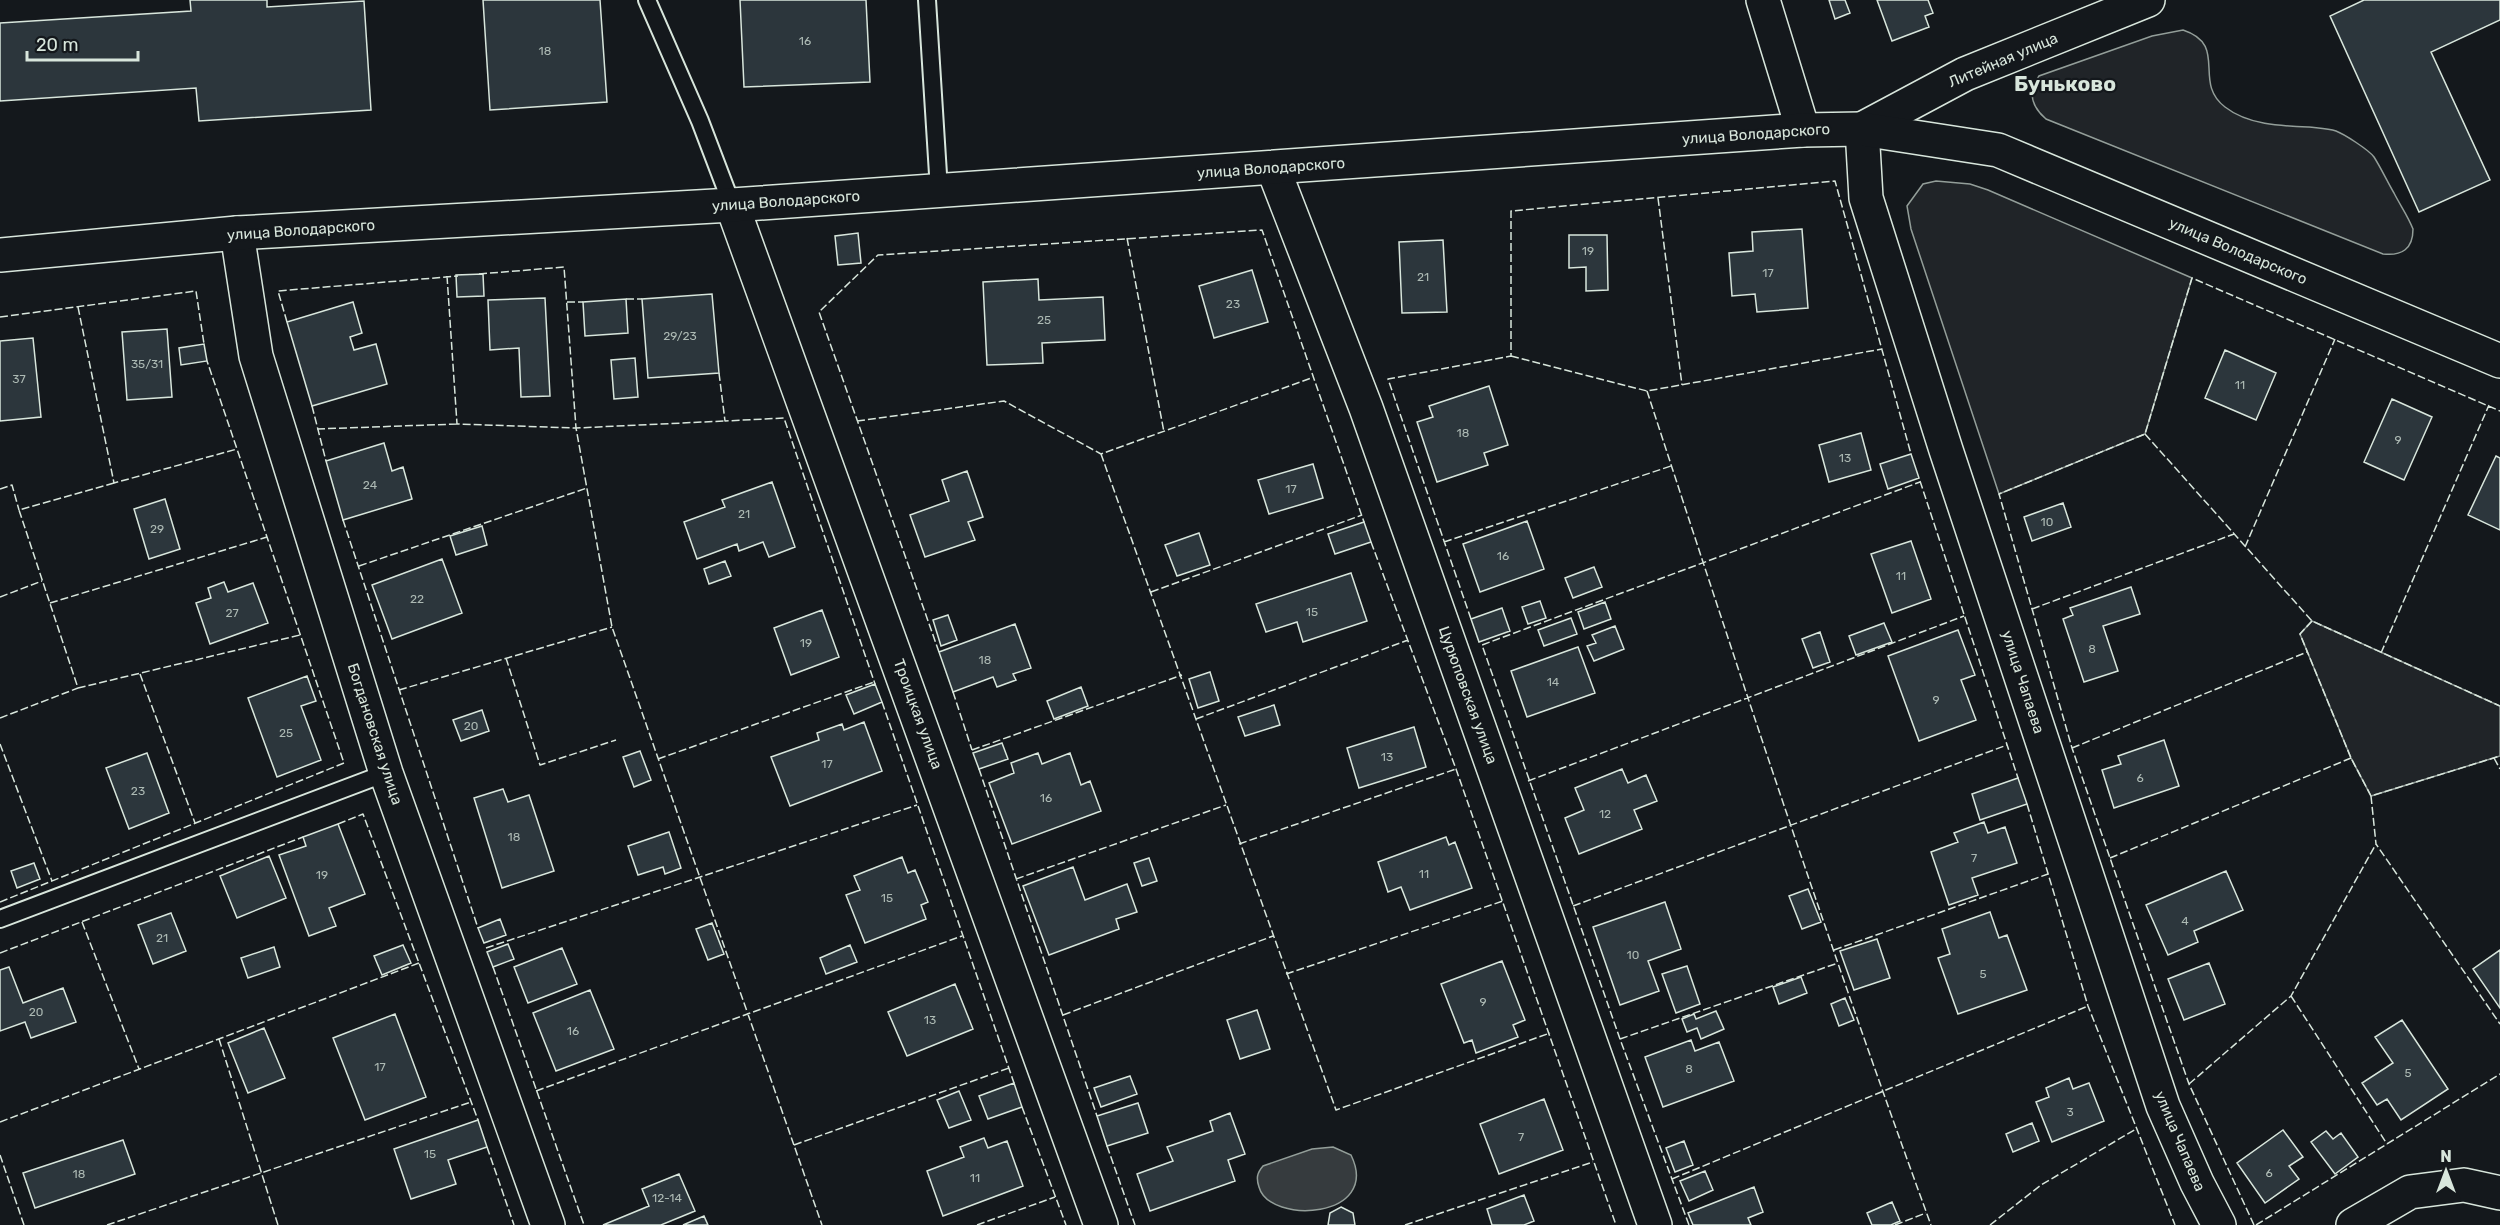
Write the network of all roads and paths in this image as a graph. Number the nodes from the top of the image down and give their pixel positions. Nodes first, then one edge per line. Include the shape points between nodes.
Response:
1 (647, 0) edge
2 (927, 0) edge
3 (1763, 0) edge
4 (2148, 0) edge
5 (1862, 129) junction
6 (1803, 130) junction
7 (1273, 168) junction
8 (939, 190) junction
9 (732, 205) junction
10 (237, 233) junction
11 (0, 255) edge
12 (2500, 361) edge
13 (386, 773) junction
14 (0, 919) edge
15 (2500, 1193) edge
16 (548, 1225) edge
17 (1101, 1225) edge
18 (1655, 1225) edge
19 (2219, 1225) edge
20 (2353, 1225) edge

1 - 9 lane
2 - 8 lane
3 - 6 street
4 - 5 street, Литейная улица via 1965,74
5 - 6 street, улица Володарского
5 - 12 street, улица Володарского via 1998,150
5 - 19 street, улица Чапаева via 1866,198 1943,439 2163,1106
6 - 7 street, улица Володарского
7 - 8 street, улица Володарского
7 - 18 street, Цурюповская улица via 1366,408
8 - 9 street, улица Володарского
9 - 10 street, улица Володарского
9 - 17 street, Троицкая улица
10 - 11 street, улица Володарского
10 - 13 street, Богдановская улица via 256,356
13 - 14 lane
13 - 16 street, Богдановская улица
15 - 20 street via 2464,1185 2410,1192

